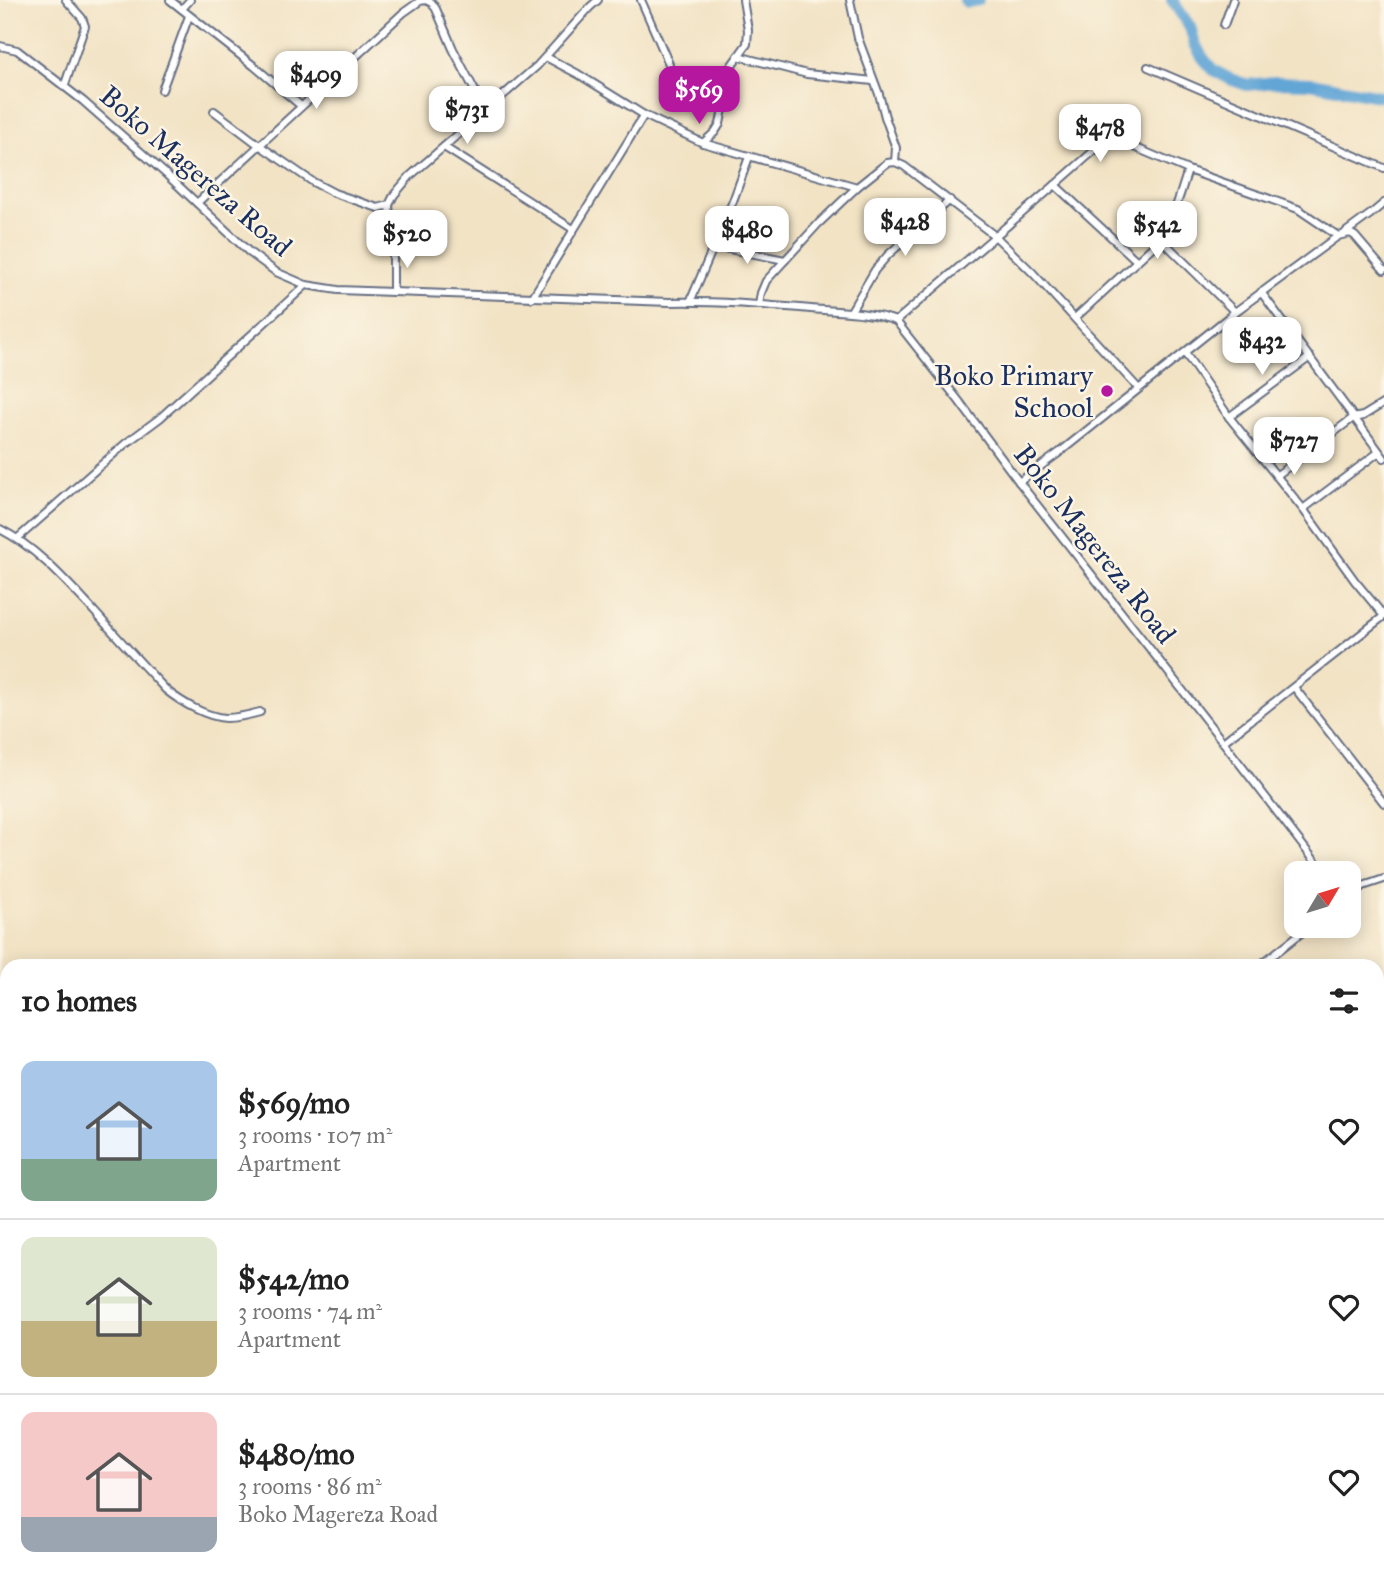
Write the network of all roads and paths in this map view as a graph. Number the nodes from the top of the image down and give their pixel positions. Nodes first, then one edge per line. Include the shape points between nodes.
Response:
1 (66, 0) edge
2 (170, 0) edge
3 (190, 0) edge
4 (426, 0) edge
5 (585, 0) edge
6 (598, 0) edge
7 (641, 0) edge
8 (743, 0) edge
9 (850, 0) edge
10 (1233, 0) edge
11 (590, 7) junction
12 (182, 9) junction
13 (189, 16) junction
14 (1224, 25) dead end
15 (1, 45) edge
16 (738, 56) junction
17 (546, 57) junction
18 (669, 64) dead end
19 (1149, 67) dead end
20 (873, 81) junction
21 (64, 87) junction
22 (162, 90) dead end
23 (300, 106) junction
24 (485, 110) junction
25 (214, 111) dead end
26 (644, 115) junction
27 (703, 143) junction
28 (259, 145) junction
29 (444, 147) junction
30 (749, 157) junction
31 (895, 162) junction
32 (1384, 167) edge
33 (1188, 170) junction
34 (1055, 185) junction
35 (857, 187) junction
36 (950, 200) junction
37 (1384, 202) edge
38 (197, 203) junction
39 (389, 205) junction
40 (378, 208) junction
41 (389, 215) junction
42 (573, 229) junction
43 (1329, 231) junction
44 (1341, 235) junction
45 (995, 236) junction
46 (1161, 239) junction
47 (1330, 242) junction
48 (714, 246) junction
49 (785, 260) junction
50 (1136, 260) junction
51 (1384, 270) edge
52 (306, 285) junction
53 (393, 292) junction
54 (1261, 292) junction
55 (532, 298) junction
56 (690, 302) junction
57 (759, 305) junction
58 (851, 311) junction
59 (1235, 312) junction
60 (1075, 318) junction
61 (896, 321) junction
62 (1185, 353) junction
63 (1310, 357) junction
64 (1138, 388) junction
65 (1384, 403) edge
66 (1229, 417) junction
67 (1353, 418) junction
68 (1382, 455) edge
69 (1276, 476) junction
70 (1019, 482) junction
71 (1303, 509) junction
72 (0, 529) edge
73 (18, 538) junction
74 (1384, 616) edge
75 (1294, 687) junction
76 (260, 712) dead end
77 (1223, 741) junction
78 (1384, 803) edge
79 (1315, 861) edge
80 (1384, 879) edge
81 (1363, 886) edge
82 (1295, 938) edge
83 (1268, 959) edge

1 - 21 street via 85,26
2 - 12 street
3 - 12 street
4 - 23 street via 403,13
4 - 24 street via 436,9
5 - 11 street
6 - 11 street
7 - 18 street
8 - 16 street via 747,44
9 - 20 street
10 - 14 street
11 - 17 street
12 - 13 street
13 - 22 street
13 - 23 street
15 - 21 street, Boko Magereza Road via 17,50
16 - 20 street via 807,74
16 - 27 street via 726,73 720,124
17 - 24 street
17 - 26 street
19 - 32 street
20 - 31 street via 896,148
21 - 38 street, Boko Magereza Road
23 - 28 street
24 - 29 street
25 - 28 street
26 - 27 street
26 - 42 street
27 - 30 street
28 - 38 street
28 - 40 street via 313,182
29 - 39 street via 410,176
29 - 42 street
30 - 35 street
30 - 48 street
31 - 35 street via 887,163
31 - 36 street
33 - 34 street via 1110,139
33 - 43 street via 1298,209
33 - 46 street
34 - 45 street
34 - 50 street
35 - 49 street
36 - 45 street
36 - 58 street via 888,255
37 - 44 street
38 - 52 street, Boko Magereza Road via 248,252 276,272
39 - 40 street
39 - 41 street
40 - 41 street
41 - 53 street
42 - 55 street
43 - 44 street
43 - 47 street
44 - 47 street
44 - 51 street via 1355,236
45 - 60 street
45 - 61 street
46 - 50 street
46 - 59 street
47 - 54 street
48 - 49 street
48 - 56 street
49 - 57 street via 766,281
50 - 60 street
52 - 53 street, Boko Magereza Road
52 - 73 street via 160,418
53 - 55 street, Boko Magereza Road
54 - 59 street
54 - 63 street
55 - 56 street, Boko Magereza Road
56 - 57 street, Boko Magereza Road
57 - 58 street, Boko Magereza Road
58 - 61 street, Boko Magereza Road
59 - 62 street
60 - 64 street
61 - 70 street, Boko Magereza Road
62 - 64 street
62 - 66 street
63 - 66 street
63 - 67 street
64 - 70 street
65 - 67 street
66 - 69 street
67 - 68 street
67 - 69 street
68 - 71 street
69 - 71 street
70 - 77 street, Boko Magereza Road
71 - 74 street
72 - 73 street
73 - 76 street via 177,699 223,718
74 - 75 street
75 - 77 street
75 - 78 street
77 - 79 street, Boko Magereza Road
80 - 81 street
82 - 83 street

